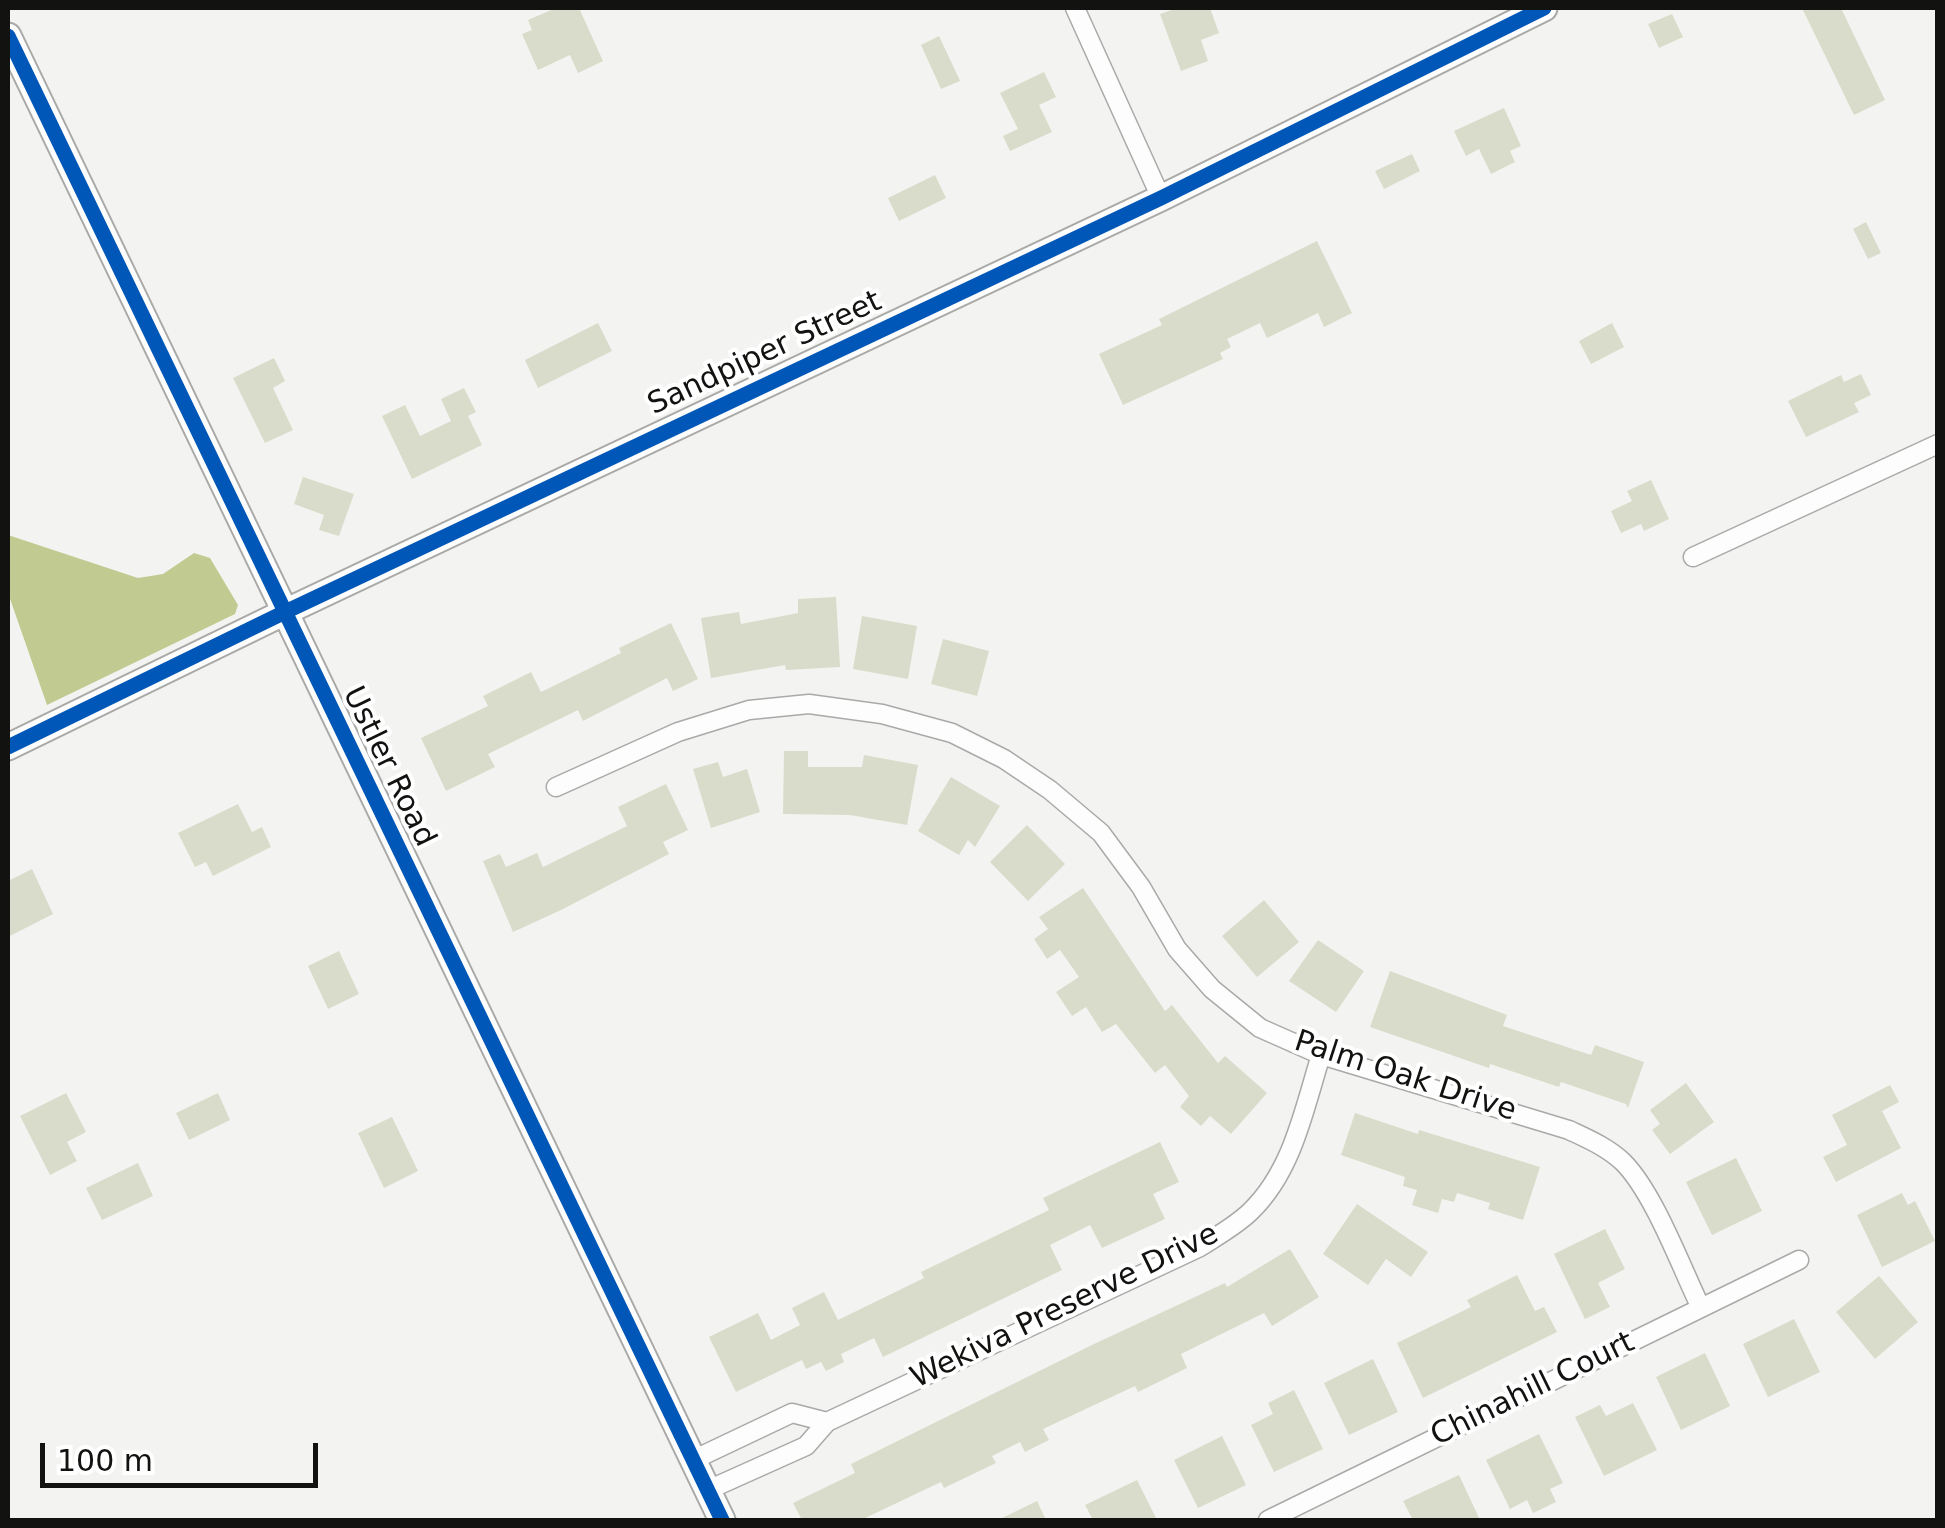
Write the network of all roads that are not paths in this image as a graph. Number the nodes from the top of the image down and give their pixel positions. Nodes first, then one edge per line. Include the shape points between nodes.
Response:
1 (1075, 8) edge
2 (1544, 8) edge
3 (8, 36) edge
4 (1162, 198) junction
5 (1938, 444) edge
6 (1693, 557) dead end
7 (283, 613) junction
8 (8, 747) edge
9 (556, 787) dead end
10 (1321, 1055) junction
11 (1798, 1260) dead end
12 (1701, 1308) junction
13 (827, 1422) junction
14 (758, 1429) junction
15 (693, 1460) junction
16 (772, 1461) junction
17 (708, 1490) junction
18 (722, 1520) edge
19 (1268, 1520) edge

1 - 4 street
2 - 4 street, Sandpiper Street
3 - 7 street, Ustler Road
4 - 7 street, Sandpiper Street
5 - 6 street
7 - 8 street, Sandpiper Street
7 - 15 street, Ustler Road
9 - 10 street, Palm Oak Drive via 678,732 749,710 809,704 952,733 1004,759 1102,833 1177,950 1212,989 1260,1028
10 - 12 street, Palm Oak Drive via 1599,1144 1642,1186
10 - 13 street, Wekiva Preserve Drive via 1276,1183 1249,1213 1200,1247
11 - 12 street, Chinahill Court
12 - 19 street, Chinahill Court
13 - 14 street, Wekiva Preserve Drive via 792,1413
13 - 16 street, Wekiva Preserve Drive via 806,1446
14 - 15 street, Wekiva Preserve Drive
14 - 16 street
15 - 17 street, Ustler Road
16 - 17 street, Wekiva Preserve Drive
17 - 18 street, Ustler Road

